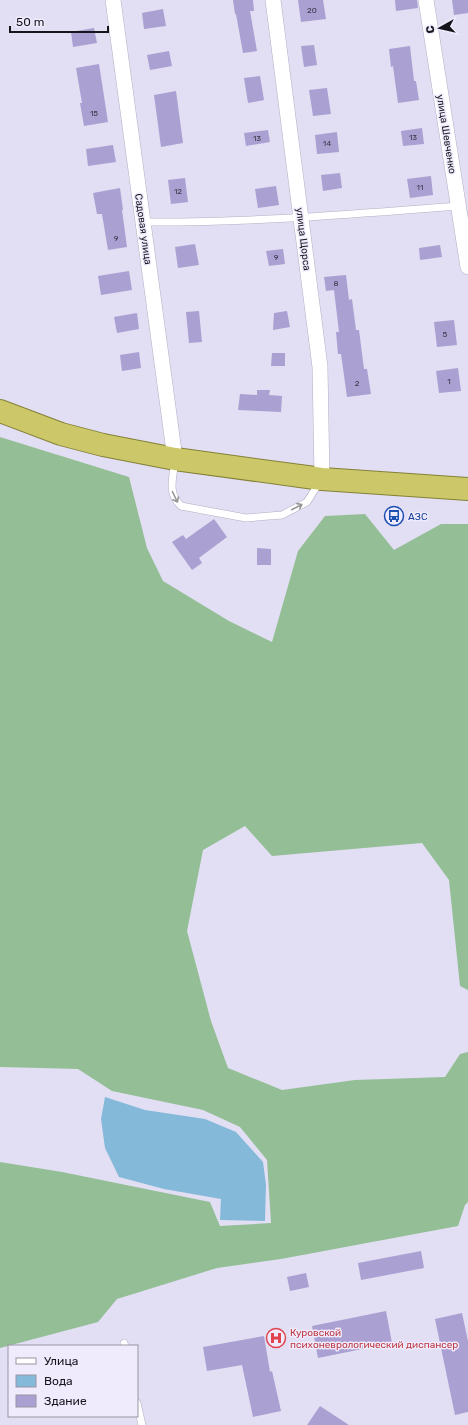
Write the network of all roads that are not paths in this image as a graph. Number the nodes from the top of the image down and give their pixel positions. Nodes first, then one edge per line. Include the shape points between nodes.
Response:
1 (113, 0) edge
2 (272, 0) edge
3 (426, 0) edge
4 (458, 206) junction
5 (301, 218) junction
6 (143, 222) junction
7 (468, 267) edge
8 (0, 411) edge
9 (175, 459) junction
10 (322, 479) junction
11 (468, 489) edge
12 (138, 1407) edge
13 (142, 1425) edge

1 - 6 street, Садовая улица
2 - 5 street, улица Щорса
3 - 4 street, улица Шевченко
4 - 5 lane
4 - 7 street, улица Шевченко
5 - 6 lane via 202,223
5 - 10 street, улица Щорса via 320,367
6 - 9 street, Садовая улица
8 - 9 highway via 60,434
9 - 10 highway
9 -> 10 lane via 172,490 175,500 181,506 246,518 282,515 307,502
10 - 11 highway
12 - 13 lane

